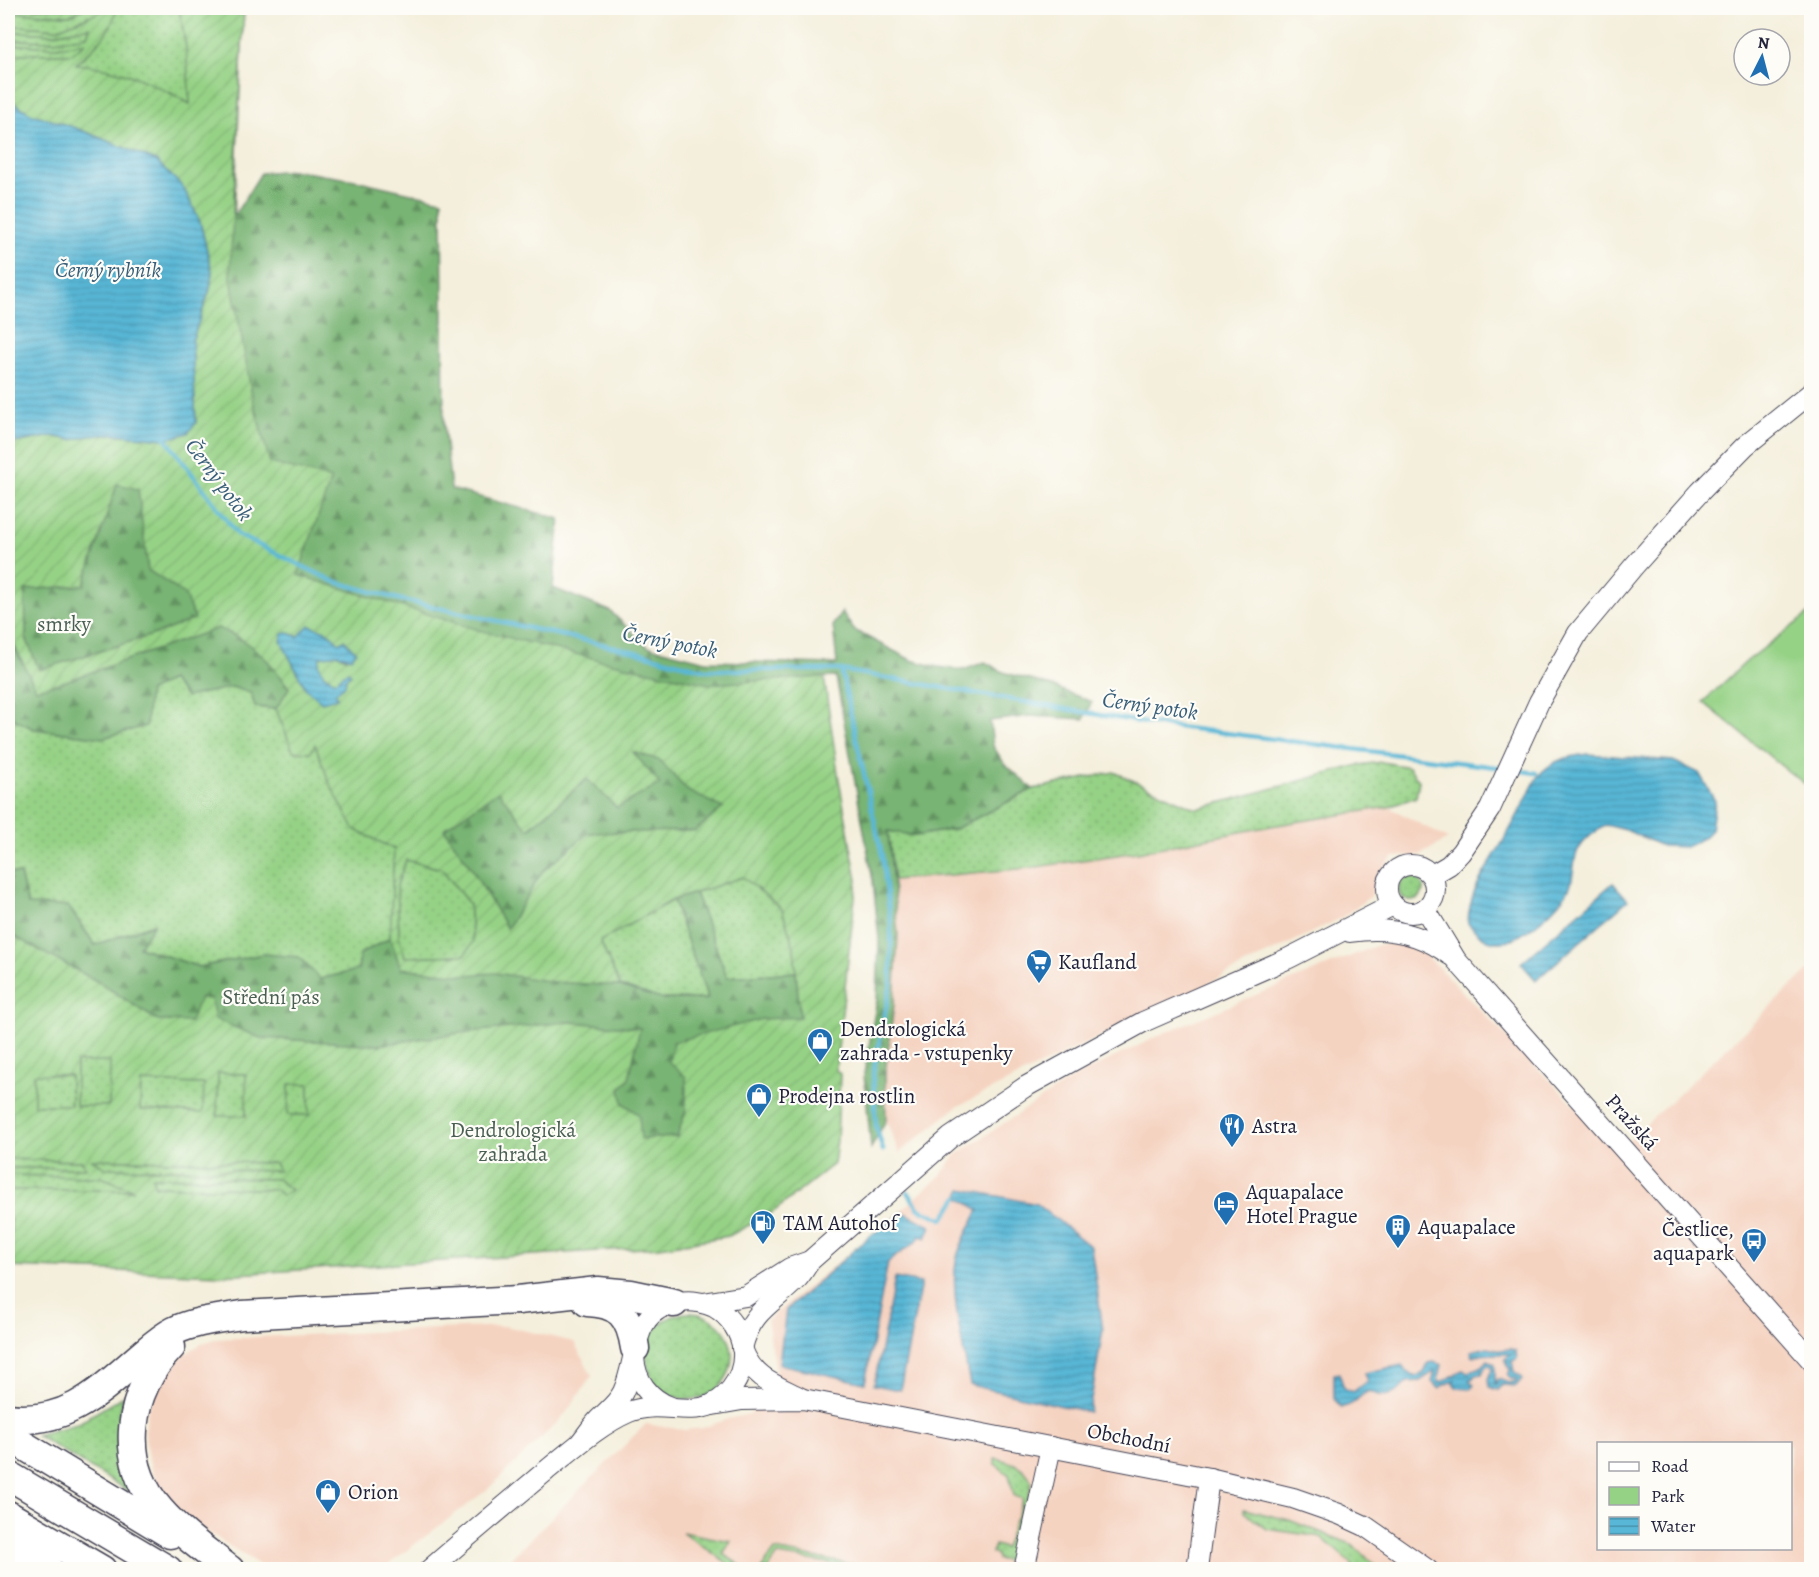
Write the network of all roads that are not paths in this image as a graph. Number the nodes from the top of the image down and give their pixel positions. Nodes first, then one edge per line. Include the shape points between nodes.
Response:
1 (1812, 392) edge
2 (1432, 875) junction
3 (1393, 905) junction
4 (1425, 909) junction
5 (1334, 937) junction
6 (1456, 960) junction
7 (811, 1260) junction
8 (518, 1300) junction
9 (674, 1303) junction
10 (703, 1303) junction
11 (225, 1318) junction
12 (743, 1350) junction
13 (634, 1351) junction
14 (1812, 1361) edge
15 (803, 1399) junction
16 (707, 1406) junction
17 (676, 1408) junction
18 (8, 1418) edge
19 (8, 1436) edge
20 (579, 1444) junction
21 (1051, 1447) junction
22 (8, 1475) edge
23 (1209, 1478) junction
24 (8, 1515) edge
25 (8, 1544) edge
26 (166, 1568) edge
27 (49, 1569) edge
28 (102, 1569) edge
29 (228, 1569) edge
30 (429, 1569) edge
31 (1024, 1569) edge
32 (1197, 1569) edge
33 (1428, 1569) edge

1 - 2 street via 1745,446 1700,492 1578,633 1539,702 1490,809 1466,846 1449,865
2 - 3 street via 1416,865 1397,869 1389,878 1387,889
2 - 4 street via 1435,896
3 - 4 street via 1405,912
3 - 5 street
4 - 6 street, Pražská
5 - 6 street via 1365,929 1397,931 1428,940
5 - 7 street via 1143,1022 1025,1087 951,1137
6 - 14 street, Pražská
7 - 10 street via 790,1268 746,1296
7 - 12 street via 757,1315 747,1331
8 - 9 highway via 610,1291
8 - 11 highway via 289,1311
8 - 13 highway via 609,1304 626,1319 633,1334
9 - 10 street
9 - 13 street via 647,1320
10 - 12 street via 728,1318
11 - 18 highway via 189,1325 166,1336 77,1407 46,1417
11 - 29 highway via 182,1337 154,1366 137,1400 132,1442 142,1483 159,1509
12 - 15 street, Obchodní via 755,1372
12 - 16 street via 740,1373 733,1387
13 - 17 street via 638,1377 647,1392
13 - 20 street via 622,1394
15 - 16 street, Obchodní via 742,1400
15 - 21 street, Obchodní
16 - 17 street via 692,1410
17 - 20 street via 645,1407 627,1413
19 - 29 highway
20 - 30 street
21 - 23 street, Obchodní
21 - 31 street
22 - 26 highway
23 - 32 street
23 - 33 street, Obchodní via 1293,1497 1339,1514 1365,1526
24 - 28 highway
25 - 27 highway

